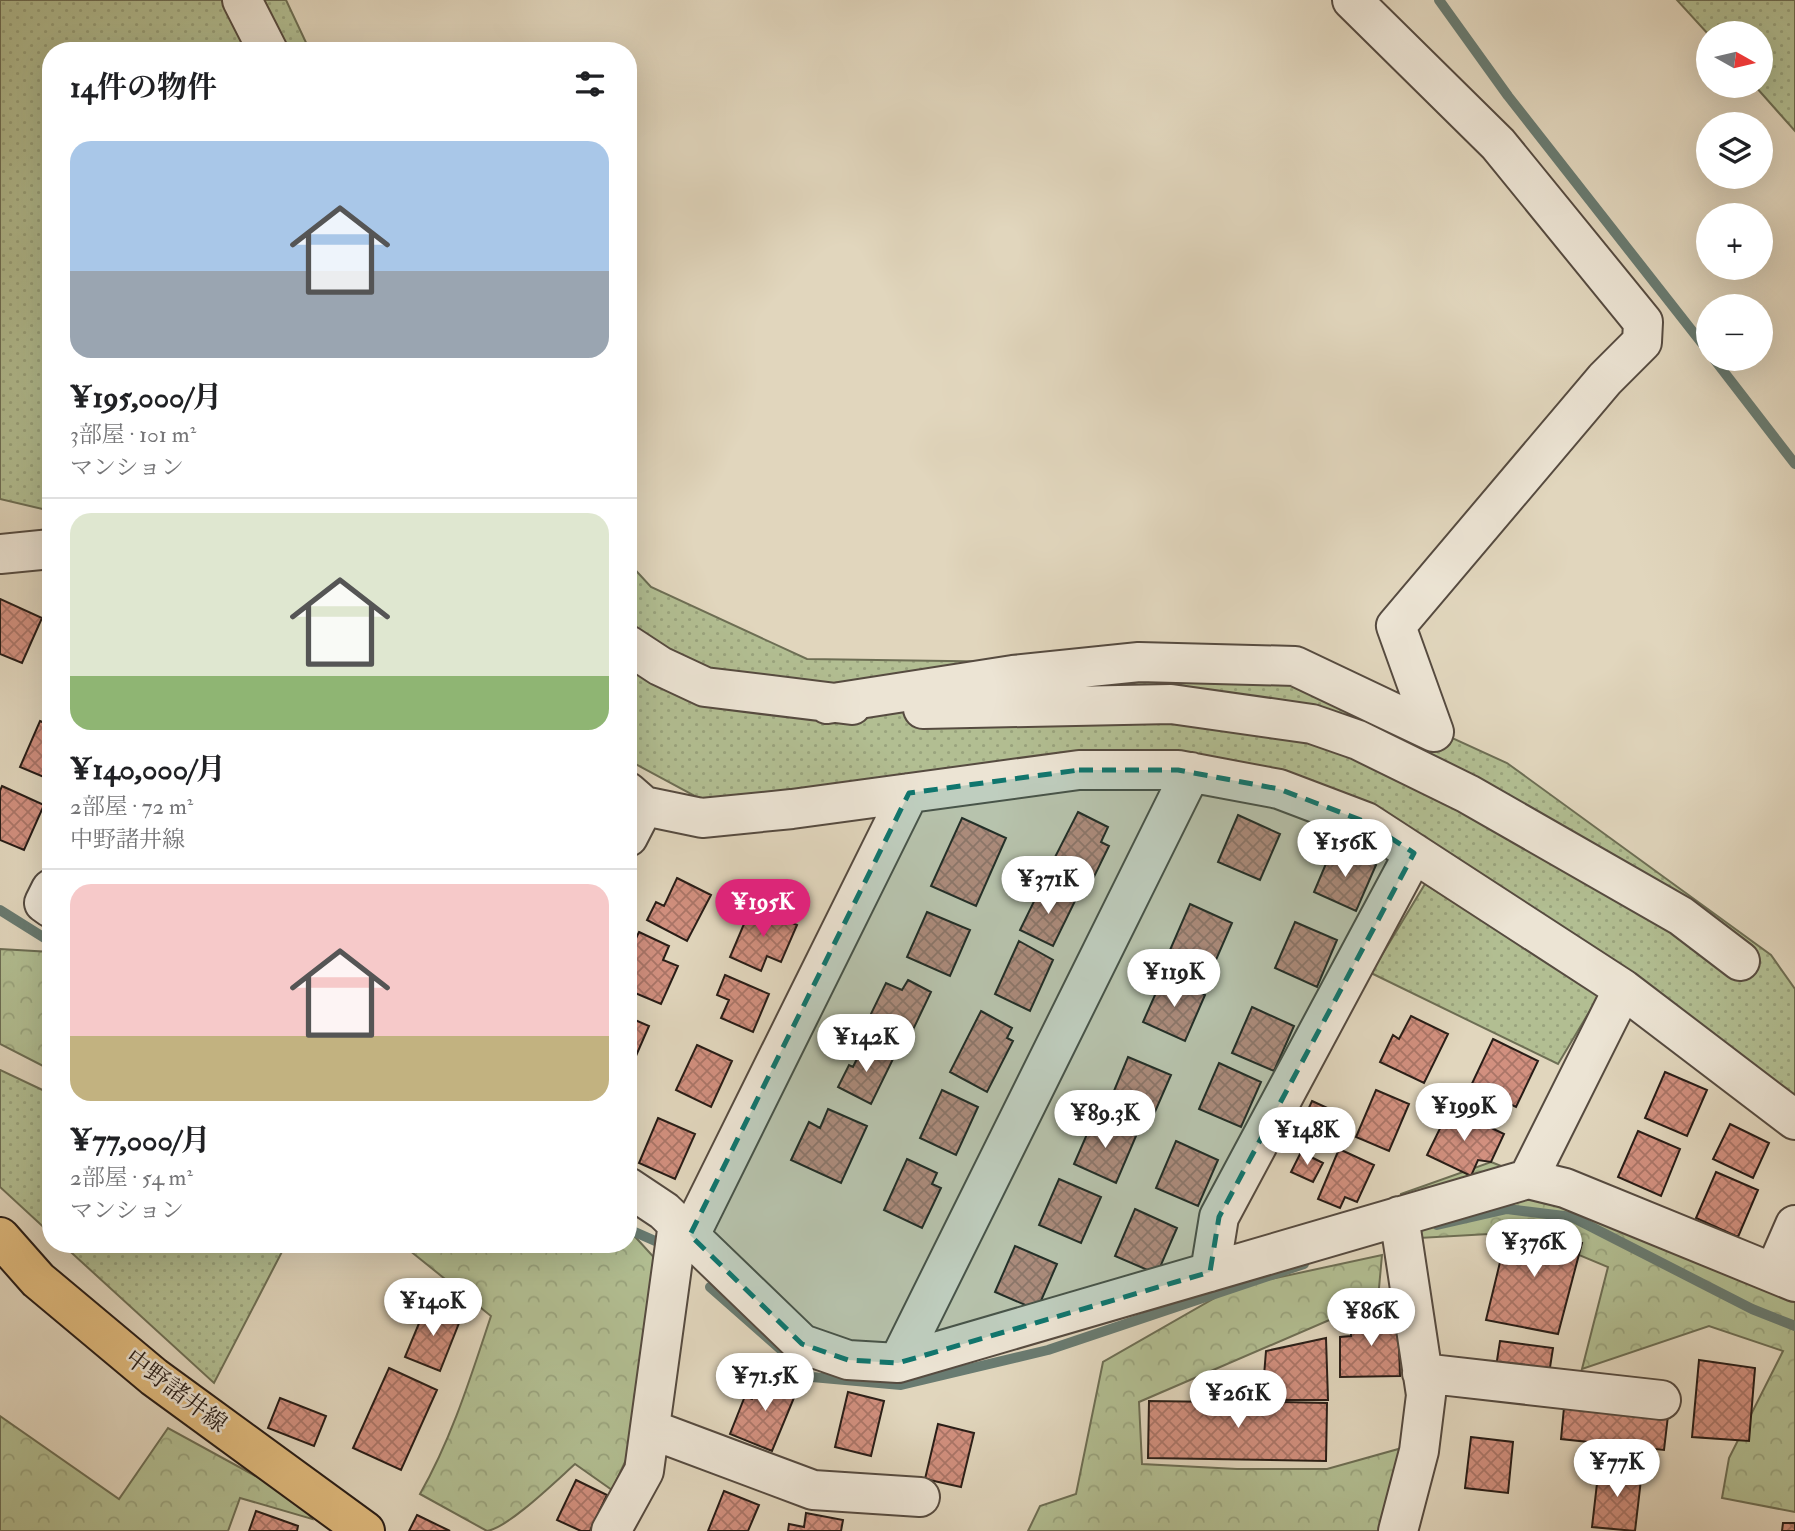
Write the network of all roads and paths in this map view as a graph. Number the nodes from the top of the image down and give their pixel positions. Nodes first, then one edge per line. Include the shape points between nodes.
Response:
1 (242, 0) edge
2 (1352, 0) edge
3 (263, 42) edge
4 (42, 550) edge
5 (0, 554) edge
6 (637, 651) edge
7 (827, 704) junction
8 (1191, 772) junction
9 (909, 793) junction
10 (637, 812) edge
11 (1415, 853) junction
12 (1740, 961) dead end
13 (1623, 989) junction
14 (1795, 1120) edge
15 (1528, 1179) junction
16 (637, 1193) edge
17 (1795, 1225) edge
18 (1401, 1227) junction
19 (684, 1229) junction
20 (0, 1237) edge
21 (1210, 1272) junction
22 (1784, 1277) edge
23 (898, 1363) junction
24 (1422, 1373) junction
25 (1661, 1399) dead end
26 (650, 1429) junction
27 (920, 1497) dead end
28 (365, 1531) edge
29 (611, 1531) edge
30 (1398, 1531) edge

1 - 3 street
2 - 7 street via 1498,144 1643,322 1642,342 1605,379 1396,626 1434,732 1295,666 1121,663
4 - 5 street
6 - 7 street via 705,687
7 - 12 street via 919,709 1171,704 1312,724 1358,740 1468,794 1681,916
8 - 9 street via 1079,771
8 - 11 street via 1279,789 1366,822
8 - 23 street
9 - 10 street via 702,818
9 - 19 street
11 - 13 street
11 - 21 street via 1219,1217
13 - 14 street
13 - 15 street
15 - 18 street
15 - 22 street via 1565,1188
16 - 19 street
17 - 22 street
18 - 21 street
18 - 24 street
19 - 23 street via 802,1344 848,1360
19 - 26 street
20 - 28 main road, 中野諸井線 via 38,1280 154,1377
21 - 23 street
24 - 25 street
24 - 30 street via 1426,1395 1419,1451
26 - 27 street via 813,1490
26 - 29 street via 644,1471

